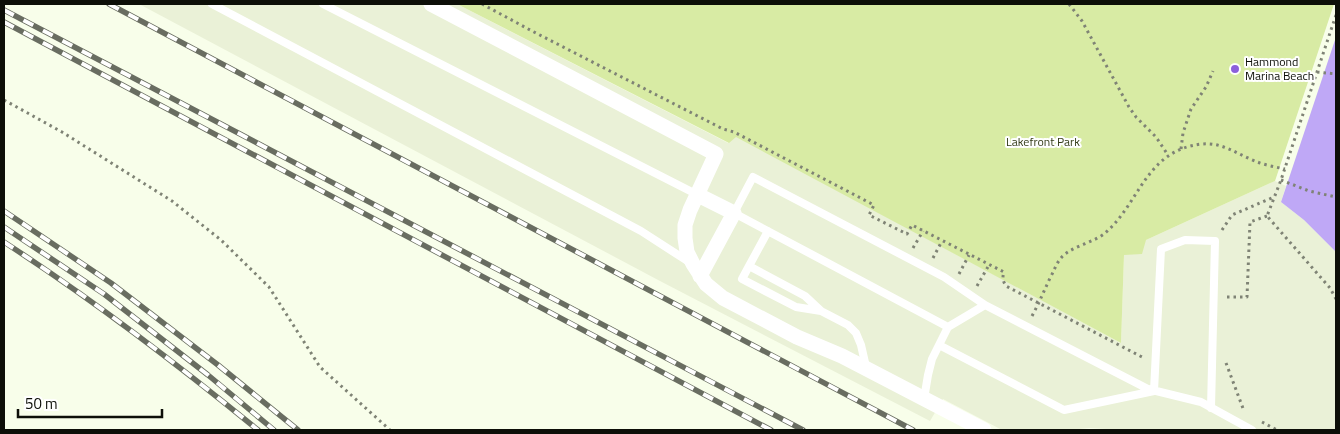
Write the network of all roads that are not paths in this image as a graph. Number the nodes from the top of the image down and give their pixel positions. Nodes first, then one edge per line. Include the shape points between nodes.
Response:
1 (212, 4) edge
2 (323, 4) edge
3 (431, 4) edge
4 (698, 195) junction
5 (734, 213) junction
6 (768, 231) junction
7 (749, 266) junction
8 (696, 270) junction
9 (985, 305) junction
10 (821, 311) junction
11 (948, 327) junction
12 (939, 345) junction
13 (866, 369) junction
14 (1154, 391) junction
15 (924, 399) junction
16 (1211, 408) junction
17 (984, 430) edge
18 (1252, 430) edge

1 - 8 lane via 641,231
2 - 4 lane
3 - 4 street via 716,154
4 - 5 street
4 - 8 street via 685,225 688,252
5 - 6 lane
5 - 8 street
5 - 9 lane via 753,177 928,268
6 - 7 lane
6 - 11 lane
7 - 10 lane via 805,296
7 - 10 lane via 742,279 796,307
8 - 13 street via 722,298
9 - 11 lane
9 - 14 lane
10 - 13 lane via 848,325 856,333
11 - 12 lane
12 - 14 lane via 1064,410
12 - 15 lane via 932,359
13 - 15 street
14 - 16 lane via 1201,402
14 - 16 lane via 1162,250 1185,240 1215,241
15 - 17 street
16 - 18 lane

